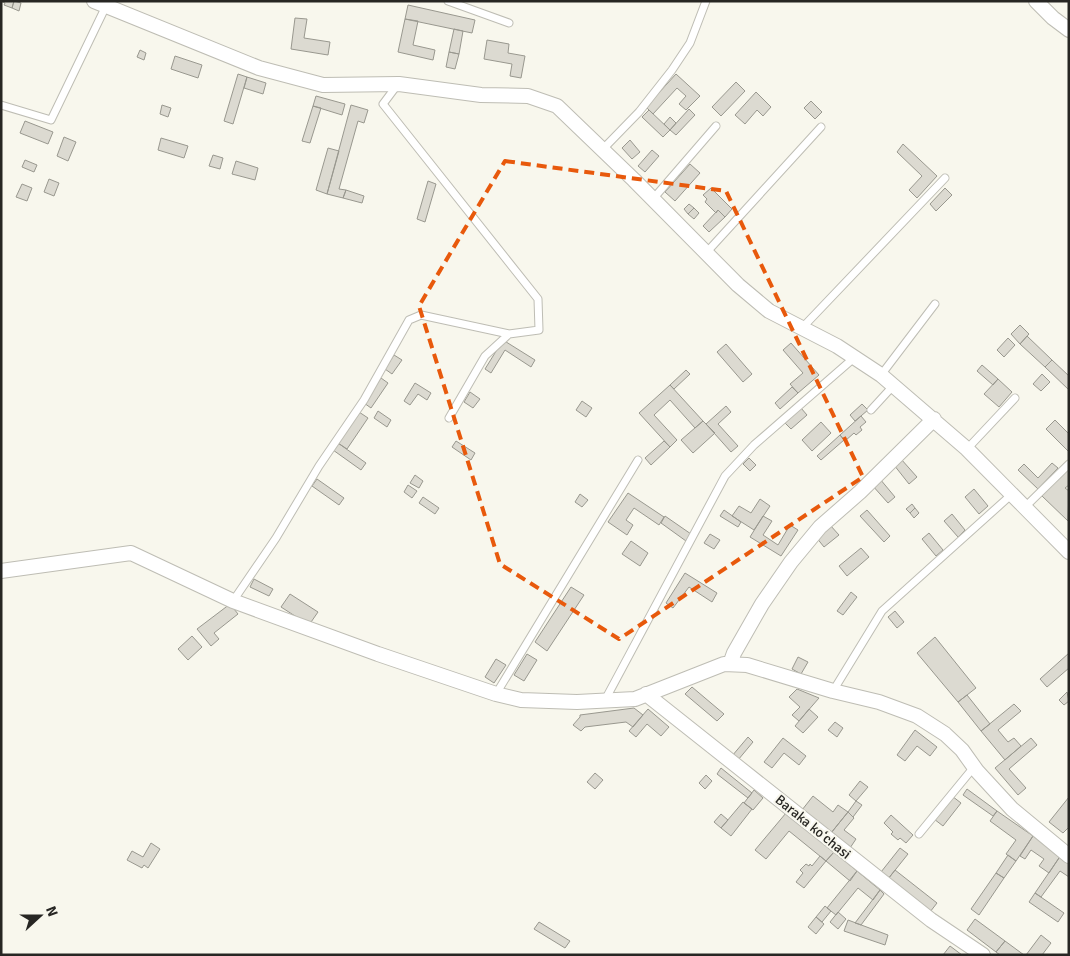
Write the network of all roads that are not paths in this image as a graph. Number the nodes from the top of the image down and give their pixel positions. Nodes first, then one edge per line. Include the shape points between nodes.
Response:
1 (448, 1) edge
2 (706, 1) edge
3 (1036, 1) edge
4 (102, 3) edge
5 (509, 24) dead end
6 (1069, 30) edge
7 (398, 84) junction
8 (1, 105) edge
9 (716, 126) dead end
10 (821, 127) dead end
11 (603, 149) junction
12 (946, 178) dead end
13 (653, 199) junction
14 (706, 253) junction
15 (935, 304) dead end
16 (802, 328) junction
17 (509, 334) junction
18 (855, 357) junction
19 (881, 375) junction
20 (893, 386) junction
21 (1015, 398) dead end
22 (871, 410) dead end
23 (448, 418) dead end
24 (934, 419) junction
25 (967, 449) junction
26 (638, 460) dead end
27 (1069, 464) edge
28 (1011, 495) junction
29 (1024, 508) junction
30 (1069, 552) edge
31 (1, 571) edge
32 (233, 601) junction
33 (730, 664) junction
34 (833, 691) junction
35 (496, 694) junction
36 (646, 694) junction
37 (605, 700) junction
38 (974, 767) junction
39 (918, 834) dead end
40 (1069, 856) edge
41 (983, 955) edge

1 - 5 lane
2 - 11 lane via 690,43 672,70 639,112
3 - 6 street
4 - 7 street via 259,68 323,85
4 - 8 lane via 51,120
7 - 11 street via 481,95 528,96 557,106
7 - 17 lane via 383,104 538,299 539,330
9 - 13 lane
10 - 14 lane
11 - 13 street
12 - 16 lane
13 - 14 street
14 - 16 street via 769,310
15 - 19 lane
16 - 18 street
17 - 23 lane via 485,356
17 - 32 lane via 421,315 409,320 364,400
18 - 19 street
18 - 37 lane via 754,445 725,476
19 - 20 street
20 - 22 lane
20 - 24 street
21 - 25 lane
24 - 25 street
24 - 33 street via 820,527 762,604
25 - 28 street
26 - 35 lane
27 - 29 lane
28 - 29 street
28 - 34 lane via 882,611
29 - 30 street
31 - 32 street via 131,553
32 - 35 street
33 - 34 street via 747,665
33 - 36 street via 702,671
34 - 38 street via 879,702 917,716 945,734
35 - 37 street via 520,700
36 - 37 street via 635,699
36 - 41 street, Baraka koʻchasi via 931,920
38 - 39 lane
38 - 40 street via 1012,809

